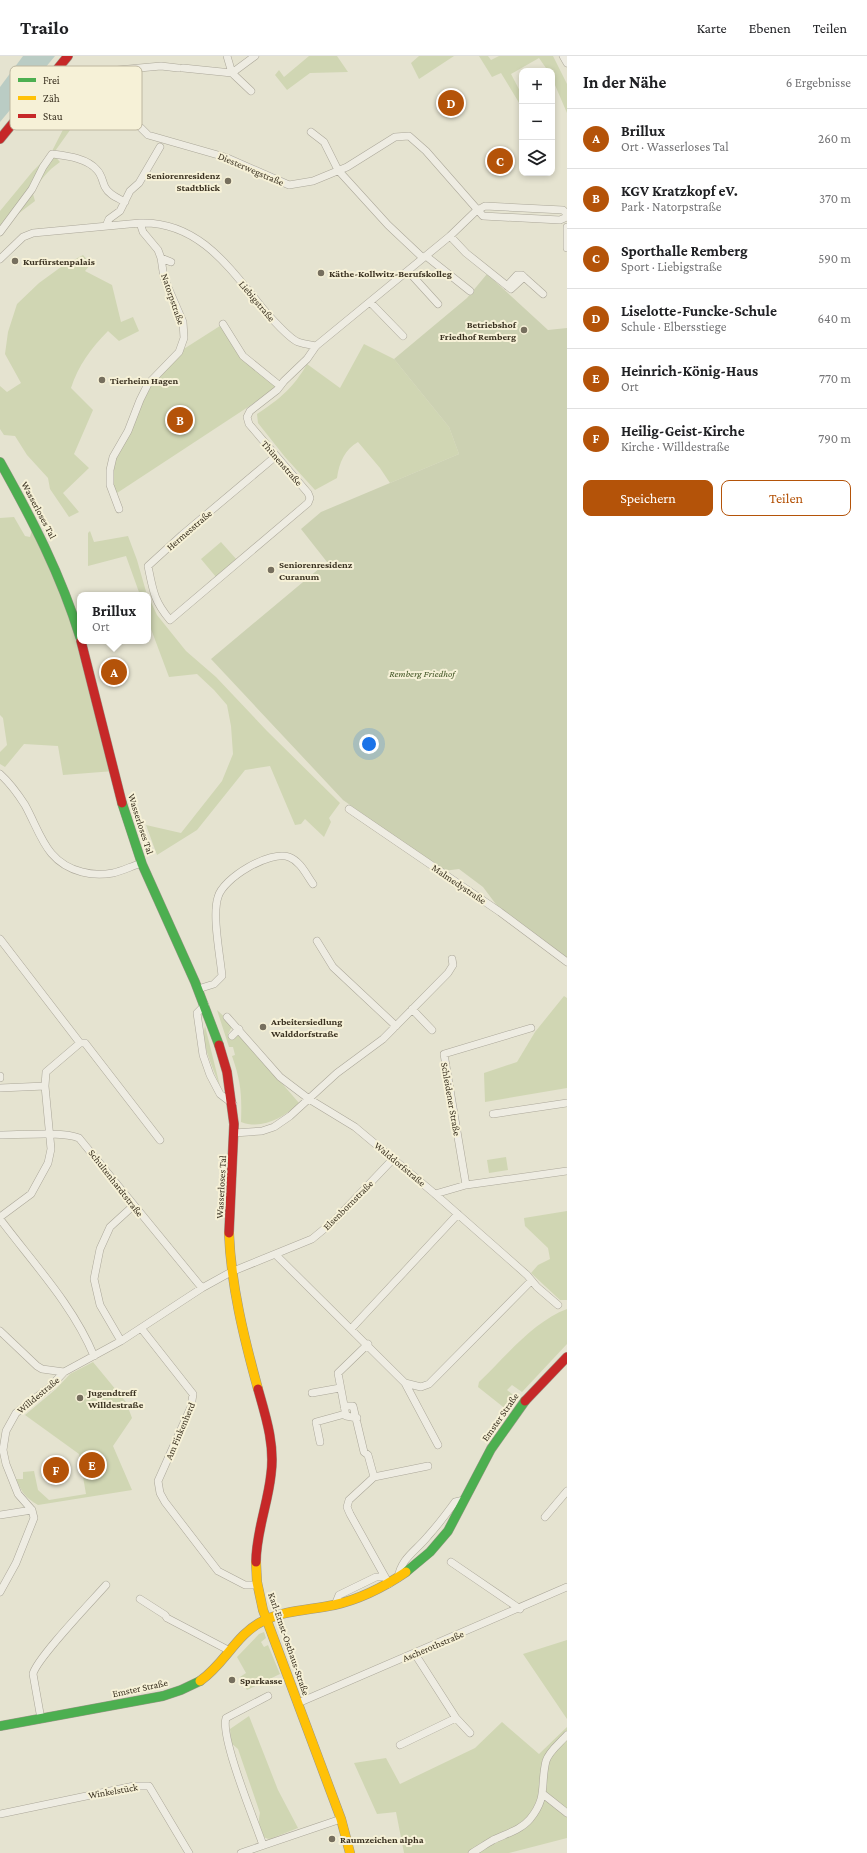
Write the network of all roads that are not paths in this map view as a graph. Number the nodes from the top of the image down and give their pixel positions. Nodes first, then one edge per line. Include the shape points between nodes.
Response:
1 (68, 56) edge
2 (227, 56) edge
3 (255, 56) edge
4 (563, 56) edge
5 (567, 64) edge
6 (60, 66) edge
7 (142, 68) edge
8 (232, 73) junction
9 (251, 91) dead end
10 (10, 127) edge
11 (142, 129) edge
12 (311, 132) dead end
13 (0, 139) edge
14 (160, 147) dead end
15 (338, 170) junction
16 (125, 202) junction
17 (476, 210) junction
18 (567, 214) edge
19 (567, 217) edge
20 (140, 223) junction
21 (106, 226) junction
22 (567, 227) edge
23 (0, 232) edge
24 (450, 236) junction
25 (567, 248) edge
26 (424, 257) junction
27 (161, 258) junction
28 (0, 259) edge
29 (171, 262) dead end
30 (408, 271) junction
31 (470, 291) dead end
32 (543, 294) dead end
33 (370, 302) junction
34 (438, 304) dead end
35 (223, 324) dead end
36 (403, 336) dead end
37 (316, 346) junction
38 (280, 386) junction
39 (276, 456) junction
40 (0, 462) edge
41 (119, 509) dead end
42 (170, 620) joint
43 (77, 627) edge
44 (82, 644) edge
45 (0, 774) edge
46 (349, 809) dead end
47 (142, 862) junction
48 (313, 884) dead end
49 (317, 941) dead end
50 (1, 943) edge
51 (452, 959) dead end
52 (567, 962) edge
53 (198, 989) junction
54 (205, 1005) junction
55 (412, 1009) junction
56 (227, 1016) dead end
57 (396, 1026) junction
58 (531, 1028) dead end
59 (239, 1029) junction
60 (432, 1030) dead end
61 (232, 1036) dead end
62 (80, 1043) junction
63 (46, 1086) junction
64 (0, 1088) edge
65 (310, 1100) junction
66 (567, 1103) edge
67 (232, 1104) junction
68 (493, 1114) dead end
69 (234, 1133) junction
70 (0, 1135) edge
71 (49, 1135) junction
72 (160, 1140) dead end
73 (393, 1159) junction
74 (567, 1171) edge
75 (466, 1185) junction
76 (435, 1194) junction
77 (133, 1206) junction
78 (458, 1214) junction
79 (0, 1218) edge
80 (276, 1255) junction
81 (232, 1272) junction
82 (531, 1281) junction
83 (202, 1288) junction
84 (558, 1305) dead end
85 (141, 1328) junction
86 (352, 1329) junction
87 (0, 1331) edge
88 (121, 1340) junction
89 (368, 1344) junction
90 (94, 1356) junction
91 (567, 1357) edge
92 (64, 1372) junction
93 (405, 1383) junction
94 (340, 1388) junction
95 (312, 1393) dead end
96 (344, 1406) junction
97 (345, 1414) junction
98 (357, 1418) junction
99 (3, 1429) edge
100 (320, 1442) dead end
101 (438, 1445) dead end
102 (428, 1466) dead end
103 (374, 1477) junction
104 (567, 1491) edge
105 (32, 1510) junction
106 (0, 1515) edge
107 (545, 1518) dead end
108 (451, 1562) dead end
109 (387, 1580) junction
110 (106, 1585) dead end
111 (258, 1585) junction
112 (567, 1588) edge
113 (0, 1592) edge
114 (140, 1599) dead end
115 (520, 1609) junction
116 (266, 1619) junction
117 (230, 1651) junction
118 (415, 1654) junction
119 (268, 1696) dead end
120 (298, 1703) junction
121 (456, 1718) junction
122 (41, 1720) junction
123 (0, 1726) edge
124 (470, 1733) dead end
125 (567, 1735) edge
126 (400, 1745) dead end
127 (543, 1794) junction
128 (567, 1813) edge
129 (0, 1814) edge
130 (341, 1818) junction
131 (263, 1845) junction
132 (190, 1853) edge
133 (241, 1853) edge
134 (350, 1853) edge
135 (472, 1853) edge

1 - 6 main road
2 - 8 street
3 - 8 street
4 - 5 street
7 - 8 street via 180,68
8 - 9 street
10 - 13 main road
11 - 15 street, Diesterwegstraße via 148,135 225,157 289,185 313,181
12 - 15 street via 324,142
14 - 16 street
15 - 17 street, Diesterwegstraße via 395,137 409,136 426,151
15 - 26 street via 388,225
16 - 21 street via 120,211 108,219
16 - 23 street via 111,194 95,168 72,157 52,154 32,189
17 - 18 street via 485,206 563,210
17 - 19 street via 482,216 560,220
17 - 24 street
20 - 21 street
20 - 27 street, Natorpstraße via 143,232 158,250
20 - 37 street, Liebigstraße via 153,223 188,233 214,250 273,320 297,342
21 - 28 street via 33,233 23,237
22 - 25 street
24 - 26 street
24 - 32 street via 466,253 507,286 512,289 524,277
26 - 30 street
26 - 31 street
27 - 29 street
27 - 41 street, Natorpstraße via 164,278 183,322 184,338 179,352 148,384 128,432 113,457 110,484
30 - 33 street
30 - 34 street
33 - 36 street
33 - 37 street
35 - 38 street via 243,356
37 - 38 street, Thünenstraße via 307,359
38 - 39 street, Thünenstraße via 250,411 246,418
39 - 42 street, Hermesstraße via 148,566 154,598
39 - 42 street, Thünenstraße via 308,493 308,503
40 - 43 main road, Wasserloses Tal via 52,557
44 - 47 main road, Wasserloses Tal via 127,822
45 - 47 street via 21,800 50,851 66,866 100,875 114,873
46 - 52 street, Malmedystraße via 500,912
47 - 53 main road, Wasserloses Tal
48 - 53 street via 296,861 288,856 280,856 263,860 223,886 216,903 222,976 214,984
49 - 57 street via 332,967
50 - 62 street
51 - 55 street via 453,965 448,973
53 - 54 main road, Wasserloses Tal
54 - 67 main road, Wasserloses Tal via 228,1077
54 - 67 street via 197,1013 203,1055 220,1094
55 - 57 street
55 - 60 street
56 - 59 street, Walddorfstraße
57 - 65 street via 383,1039 336,1073
58 - 75 street, Schleidener Straße via 444,1054
59 - 61 street
59 - 65 street, Walddorfstraße via 280,1077
62 - 63 street via 46,1072
62 - 72 street via 85,1044
63 - 64 street
63 - 71 street
65 - 69 street via 274,1127 262,1131
65 - 73 street, Walddorfstraße via 355,1127
66 - 68 street
67 - 69 main road, Wasserloses Tal
69 - 81 main road, Wasserloses Tal via 230,1218
70 - 71 street, Schultenhardtstraße
71 - 77 street, Schultenhardtstraße via 79,1138
71 - 79 street via 48,1163 31,1194
73 - 76 street, Walddorfstraße
73 - 80 street, Elsenbornstraße via 335,1220 312,1239
74 - 75 street
75 - 76 street
76 - 78 street, Walddorfstraße
77 - 83 street, Schultenhardtstraße
77 - 88 street via 110,1228 100,1250 94,1279 100,1306
78 - 82 street, Walddorfstraße via 528,1275
78 - 86 street
79 - 90 street via 71,1312 85,1334
80 - 81 street, Elsenbornstraße
80 - 86 street
81 - 83 street, Willdestraße
81 - 111 main road, Karl-Ernst-Osthaus-Straße via 243,1332 269,1431 272,1460 271,1479 256,1552
82 - 84 street, Walddorfstraße
82 - 93 street via 429,1384 421,1387
83 - 85 street, Willdestraße
85 - 88 street, Willdestraße
85 - 111 street, Am Finkenherd via 193,1394 191,1407 158,1481 160,1493 218,1571 245,1585
86 - 89 street
87 - 92 street, Willdestraße via 37,1366
88 - 90 street, Willdestraße
89 - 93 street
89 - 94 street via 338,1373
90 - 92 street, Willdestraße
91 - 109 main road, Emster Straße via 541,1382 517,1411 485,1458 457,1517 442,1539 398,1578
92 - 99 street, Willdestraße via 50,1387 16,1413
93 - 101 street
94 - 95 street
94 - 96 street
96 - 97 street
96 - 98 street via 353,1406
97 - 98 street
97 - 100 street via 316,1422
98 - 103 street via 364,1452 368,1455
99 - 105 street, Willdestraße via 2,1450 6,1464 18,1494
102 - 103 street
103 - 109 street via 349,1500 348,1507
104 - 107 street
105 - 106 street
105 - 113 street via 34,1518 31,1529
108 - 115 street
109 - 116 main road, Emster Straße via 355,1599
110 - 122 street via 34,1669
111 - 116 main road, Karl-Ernst-Osthaus-Straße
112 - 115 street, Ascherothstraße
114 - 117 street via 167,1618
115 - 118 street, Ascherothstraße
116 - 117 main road, Emster Straße via 250,1628
116 - 120 main road, Karl-Ernst-Osthaus-Straße
117 - 122 main road, Emster Straße via 203,1679 178,1691
118 - 120 street, Ascherothstraße
118 - 121 street
119 - 131 street via 226,1718 224,1723 228,1744
120 - 130 main road, Karl-Ernst-Osthaus-Straße
121 - 124 street
121 - 126 street
122 - 123 main road, Emster Straße
125 - 127 street via 546,1761
127 - 128 street
127 - 135 street via 529,1820 520,1828
129 - 132 street, Winkelstück via 134,1786 150,1786
130 - 131 street
130 - 134 main road, Karl-Ernst-Osthaus-Straße
131 - 133 street

